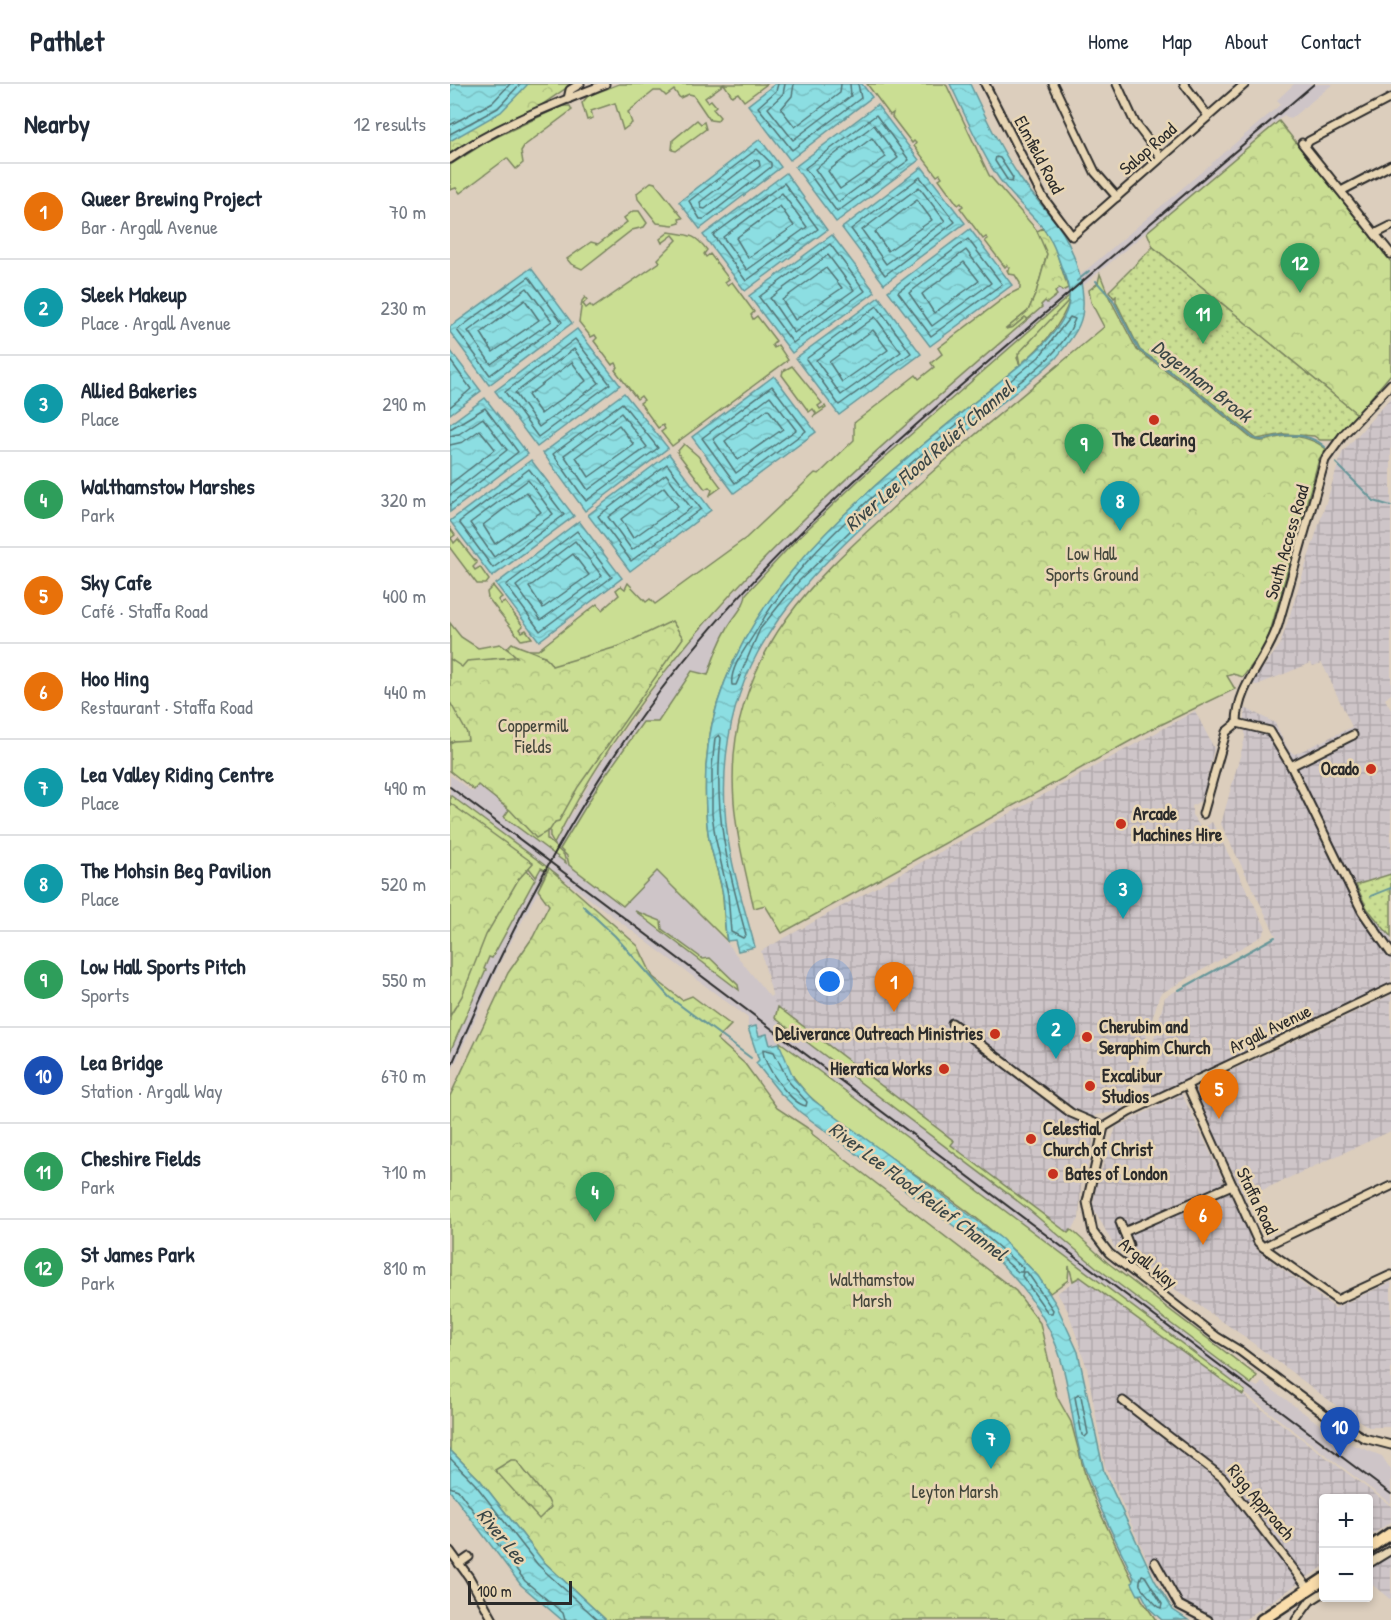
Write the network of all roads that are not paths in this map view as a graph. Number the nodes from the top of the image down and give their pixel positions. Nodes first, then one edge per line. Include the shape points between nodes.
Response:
1 (580, 84) edge
2 (605, 84) edge
3 (985, 84) edge
4 (1053, 84) edge
5 (1117, 84) edge
6 (1184, 84) edge
7 (1245, 84) edge
8 (1391, 98) edge
9 (568, 99) junction
10 (1208, 116) junction
11 (1161, 157) junction
12 (450, 159) edge
13 (1391, 165) edge
14 (1341, 191) junction
15 (1117, 196) junction
16 (1391, 226) edge
17 (1375, 234) junction
18 (1072, 236) joint
19 (1391, 254) edge
20 (1391, 384) edge
21 (1237, 723) junction
22 (1353, 735) dead end
23 (1291, 766) junction
24 (1203, 814) dead end
25 (1391, 953) edge
26 (1391, 988) edge
27 (952, 1023) dead end
28 (1187, 1085) junction
29 (1104, 1127) junction
30 (1232, 1185) junction
31 (1391, 1186) edge
32 (1120, 1222) dead end
33 (1124, 1232) junction
34 (1129, 1245) dead end
35 (1263, 1247) junction
36 (1391, 1275) edge
37 (1123, 1401) dead end
38 (1391, 1445) edge
39 (1391, 1533) edge
40 (1369, 1548) edge
41 (1391, 1550) edge
42 (450, 1551) edge
43 (470, 1557) dead end
44 (1373, 1561) edge
45 (1155, 1562) dead end
46 (459, 1564) junction
47 (1319, 1582) edge
48 (1309, 1589) junction
49 (1319, 1595) edge
50 (492, 1620) edge
51 (1208, 1620) edge
52 (1262, 1620) edge
53 (1296, 1620) edge

1 - 9 street via 570,90
2 - 9 street
3 - 18 street, Elmfield Road via 1042,196
4 - 15 street via 1095,172
5 - 11 street via 1135,123
6 - 10 street
7 - 10 street, Salop Road
8 - 14 street via 1304,144
9 - 12 street
10 - 11 street, Salop Road
11 - 15 street, Salop Road
13 - 14 street
14 - 17 street
15 - 18 street, Salop Road
16 - 17 street
17 - 19 street
20 - 21 street, South Access Road via 1325,460 1278,626 1271,646 1243,691
21 - 23 street via 1270,731
21 - 24 street, South Access Road via 1224,736
22 - 23 street
23 - 25 street via 1362,911
26 - 28 street, Argall Avenue
27 - 29 street via 1071,1113
28 - 29 street, Argall Avenue
28 - 30 street, Staffa Road
29 - 38 street, Argall Way via 1087,1202 1093,1232 1118,1261 1346,1428 1373,1442
30 - 33 street
30 - 35 street, Staffa Road
31 - 35 street
32 - 33 street
33 - 34 street
35 - 36 street, Staffa Road via 1337,1300
37 - 48 street, Rigg Approach via 1223,1478
39 - 40 main road
41 - 44 street
42 - 46 street
43 - 46 street
45 - 51 street via 1179,1605
46 - 50 street
47 - 48 main road
48 - 52 main road
49 - 53 street

